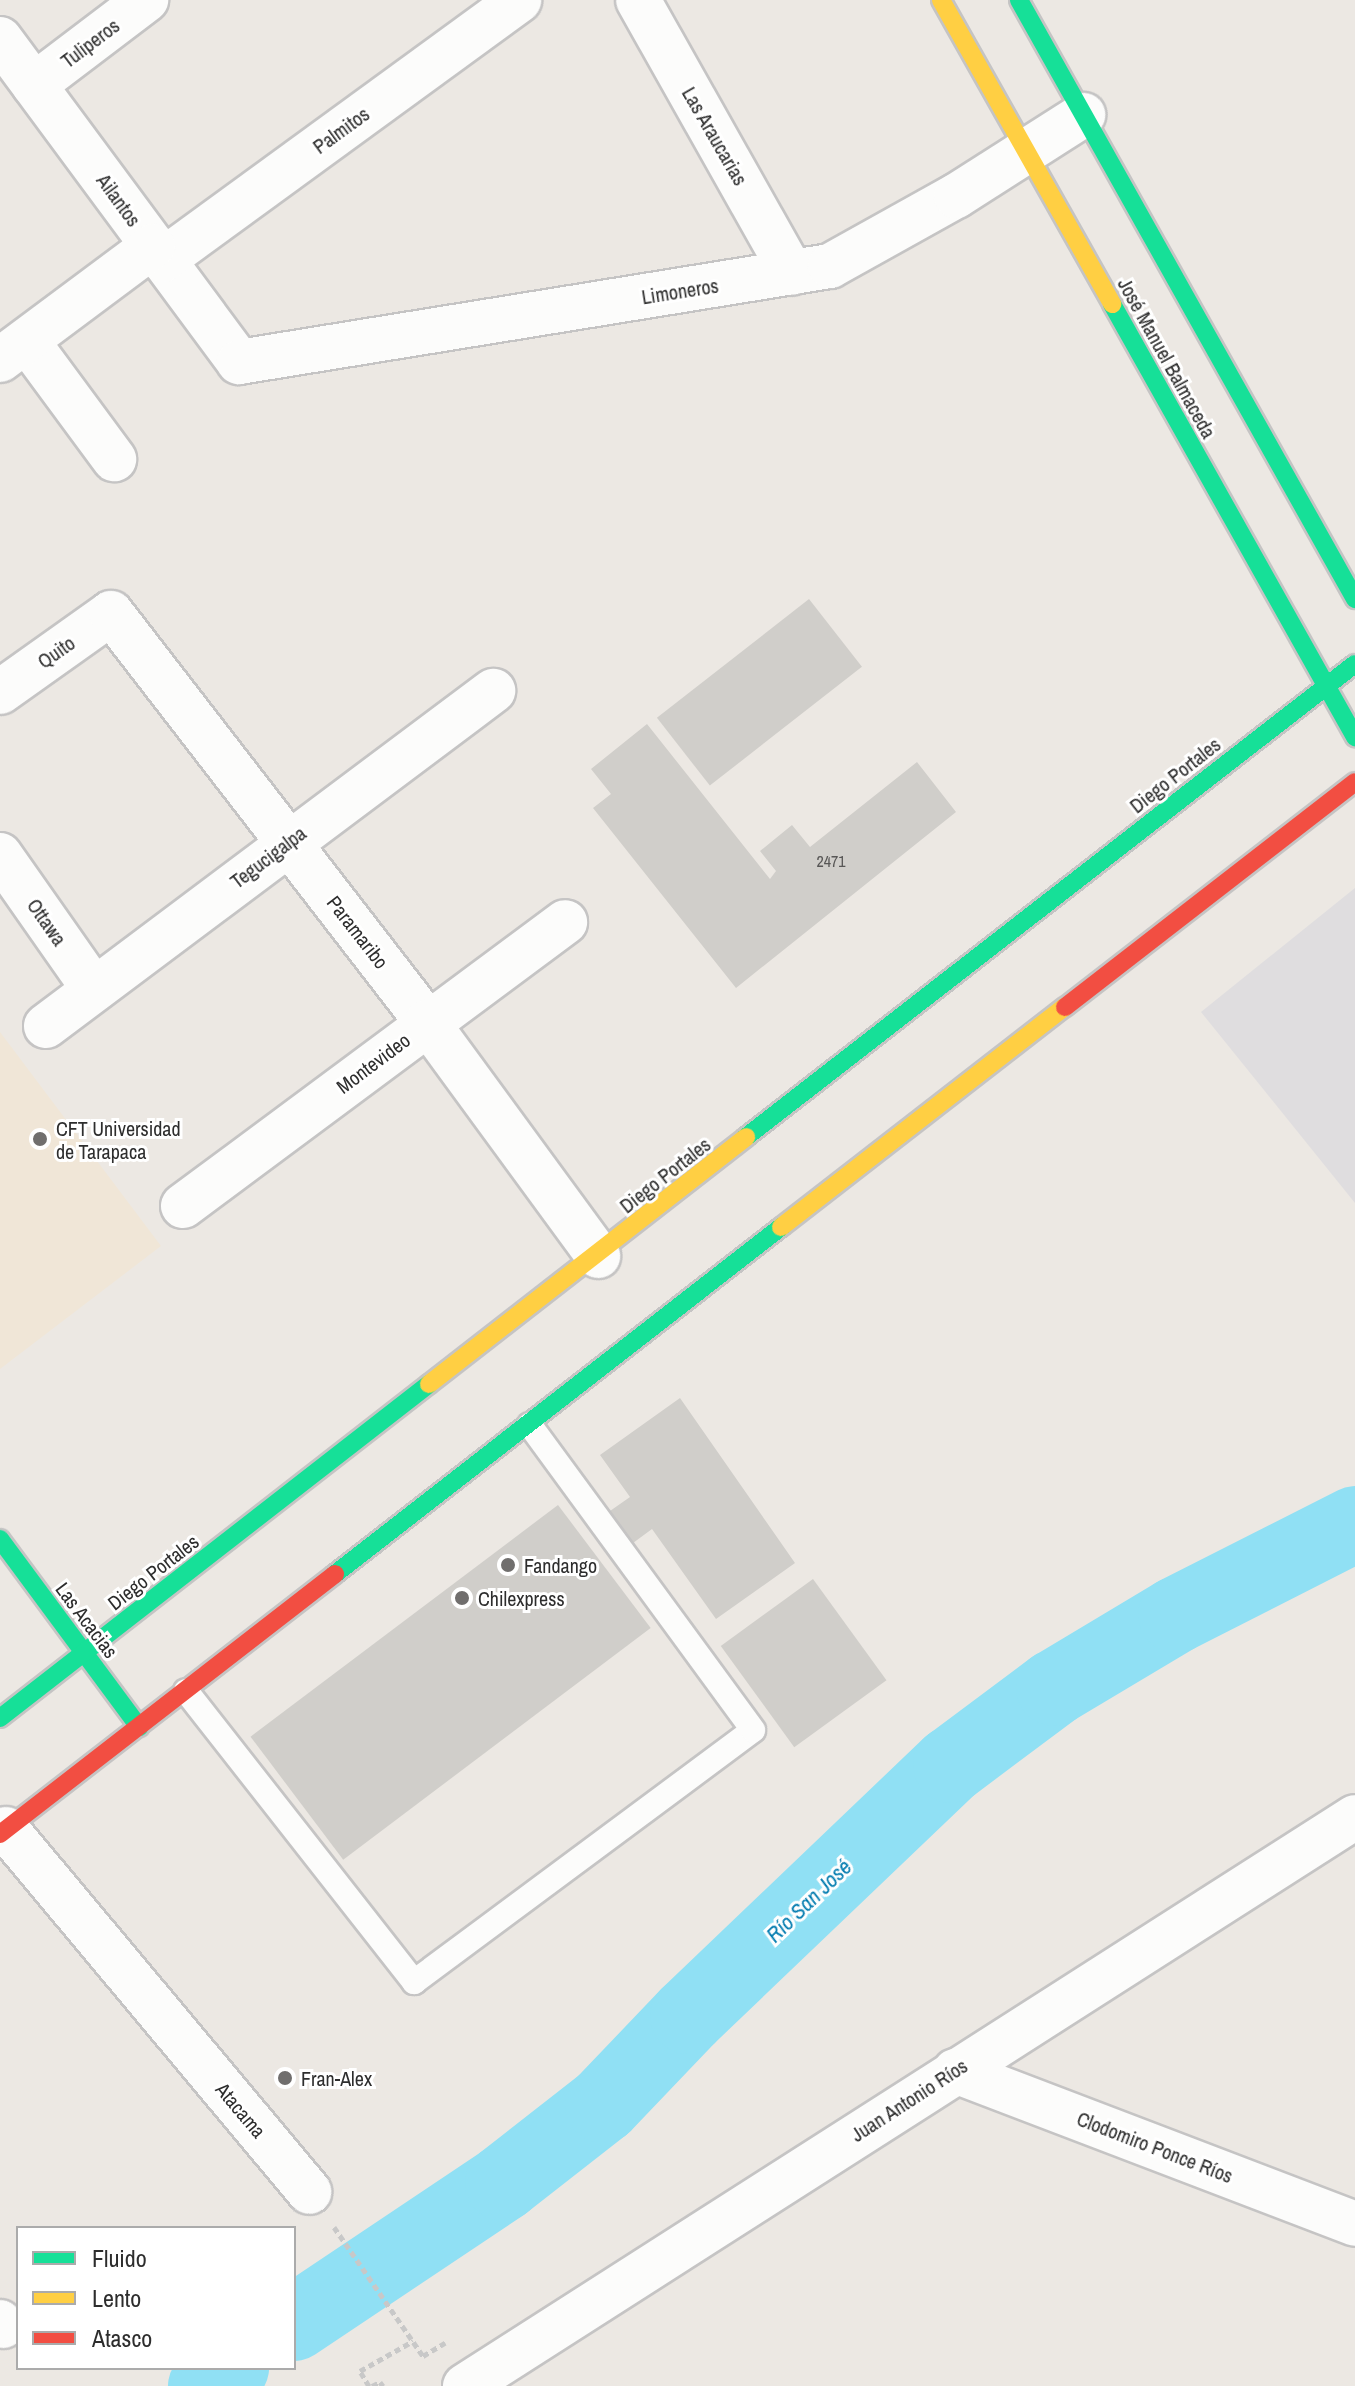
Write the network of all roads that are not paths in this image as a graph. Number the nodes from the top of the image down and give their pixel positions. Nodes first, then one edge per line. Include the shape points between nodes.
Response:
1 (146, 0) edge
2 (519, 0) edge
3 (638, 0) edge
4 (941, 0) edge
5 (1019, 0) edge
6 (13, 67) edge
7 (1083, 115) junction
8 (1026, 151) junction
9 (158, 253) junction
10 (792, 273) junction
11 (13, 350) edge
12 (239, 362) joint
13 (114, 459) dead end
14 (1355, 599) edge
15 (111, 613) joint
16 (1355, 664) edge
17 (1327, 686) junction
18 (493, 691) dead end
19 (0, 692) edge
20 (1355, 737) edge
21 (1355, 782) edge
22 (288, 841) junction
23 (0, 855) edge
24 (565, 922) dead end
25 (94, 989) junction
26 (427, 1022) junction
27 (46, 1026) dead end
28 (183, 1206) dead end
29 (598, 1256) junction
30 (530, 1425) junction
31 (0, 1539) edge
32 (84, 1653) junction
33 (186, 1691) junction
34 (0, 1718) edge
35 (139, 1727) junction
36 (1355, 1817) edge
37 (3, 1832) edge
38 (955, 2071) junction
39 (310, 2192) road end
40 (1355, 2224) edge
41 (465, 2386) edge

1 - 6 street, Tuliperos
2 - 9 street, Palmitos
3 - 10 street, Las Araucarias
4 - 8 main road, José Manuel Balmaceda
5 - 7 main road
6 - 9 street, Ailantos
7 - 8 street, Limoneros
7 - 14 main road
8 - 10 street, Limoneros via 830,266
8 - 17 main road, José Manuel Balmaceda
9 - 11 street, Palmitos
9 - 12 street, Ailantos
10 - 12 street, Limoneros
11 - 13 street, Palmitos
15 - 19 street, Quito
15 - 22 street, Paramaribo
16 - 17 main road, Diego Portales
17 - 20 main road, José Manuel Balmaceda
17 - 29 main road, Diego Portales
18 - 22 street, Tegucigalpa
21 - 30 main road
22 - 25 street, Tegucigalpa
22 - 26 street, Paramaribo
23 - 25 street, Ottawa
24 - 26 street, Montevideo
25 - 27 street, Tegucigalpa
26 - 28 street, Montevideo
26 - 29 street, Paramaribo
29 - 32 main road, Diego Portales
30 - 33 main road
30 - 33 lane via 753,1730 414,1982
31 - 32 main road, Las Acacias
32 - 34 main road, Diego Portales
32 - 35 main road, Las Acacias
33 - 35 main road
35 - 37 main road
36 - 38 street, Juan Antonio Ríos
37 - 39 street, Atacama
38 - 40 street, Clodomiro Ponce Ríos
38 - 41 street, Juan Antonio Ríos

